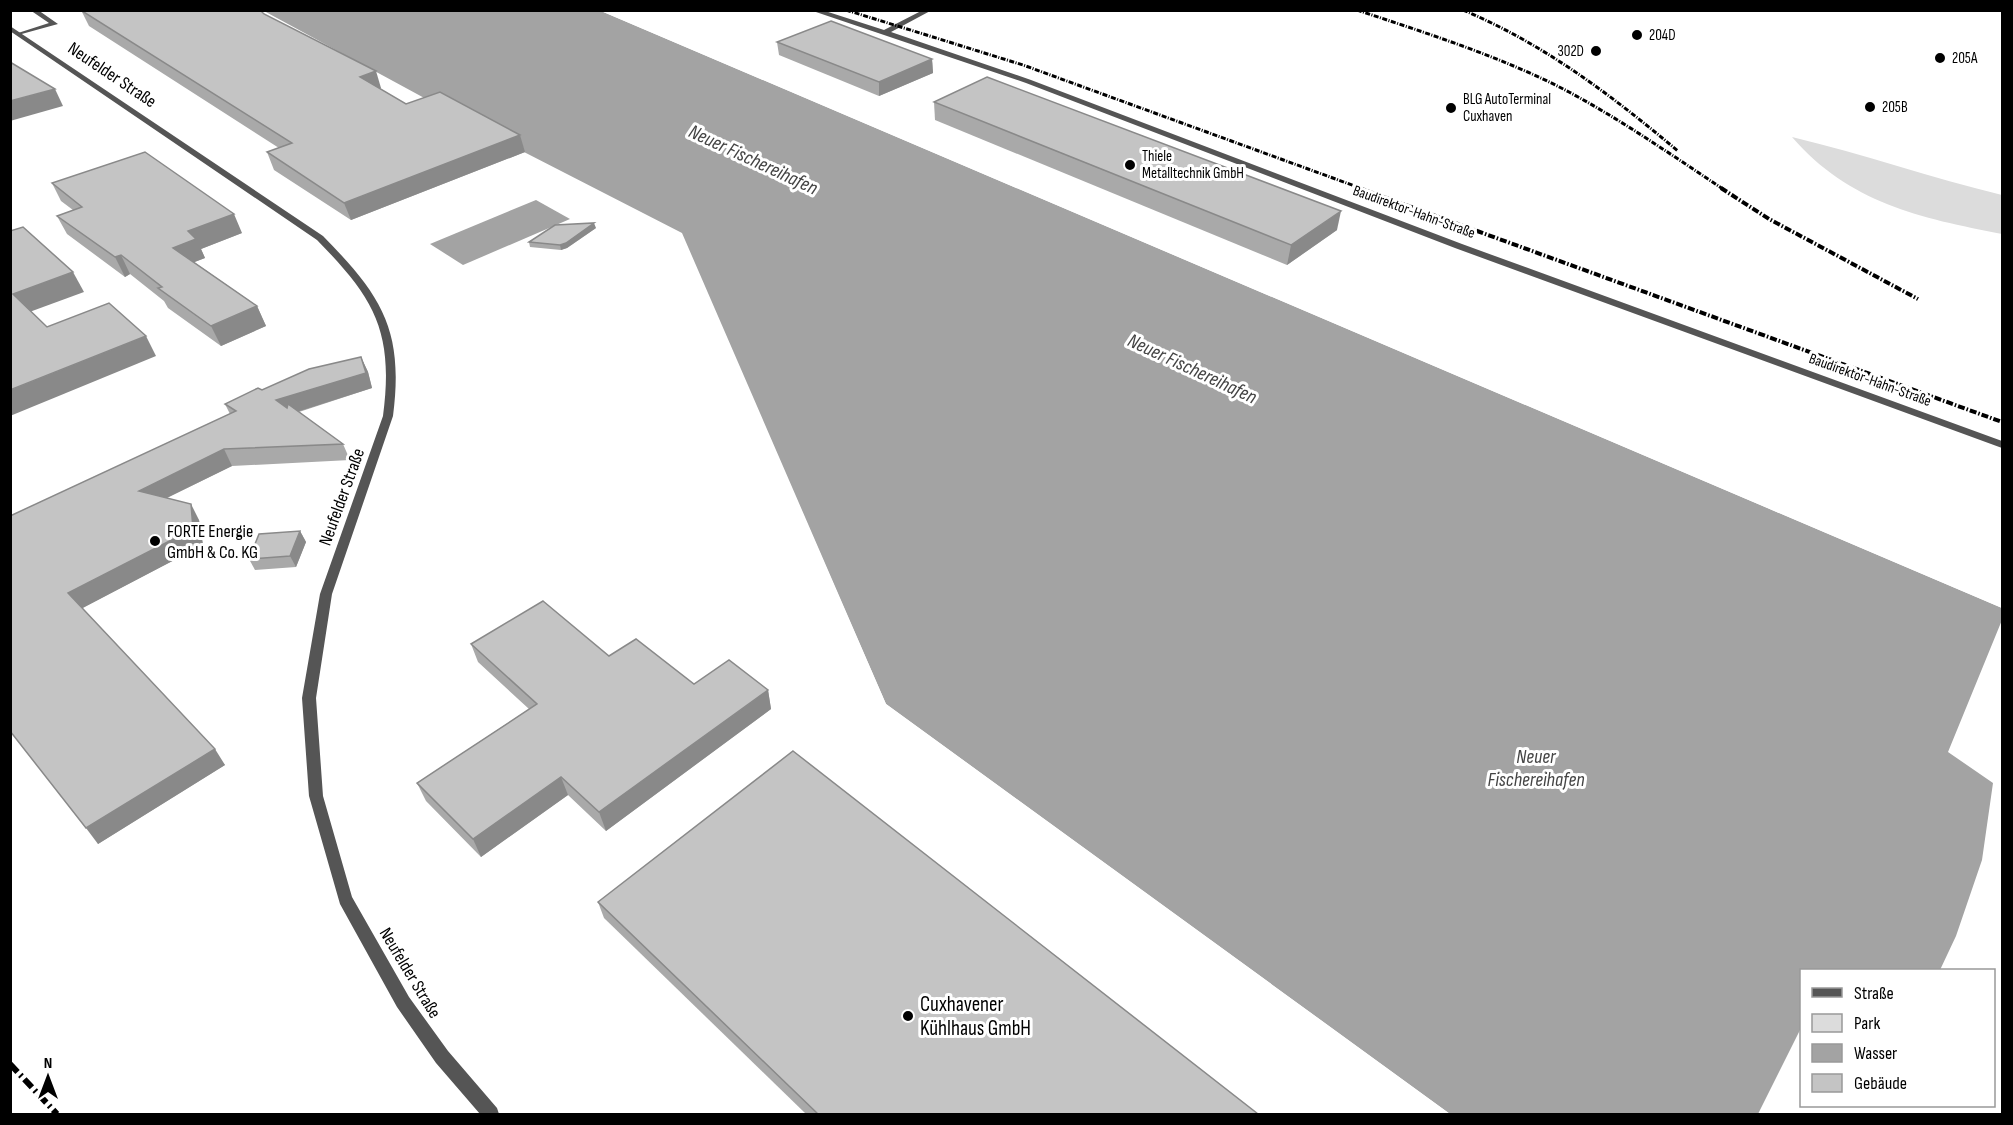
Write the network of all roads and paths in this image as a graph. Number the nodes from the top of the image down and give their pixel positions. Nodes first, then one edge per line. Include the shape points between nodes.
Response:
1 (33, 10) edge
2 (813, 10) edge
3 (929, 10) edge
4 (15, 31) edge
5 (885, 32) junction
6 (2002, 445) edge
7 (491, 1114) edge

1 - 4 street via 55,24
2 - 5 street, Baudirektor-Hahn-Straße
3 - 5 street
4 - 7 street, Neufelder Straße via 320,238 360,280 382,316 393,362 393,391 388,416 326,594 309,698 316,796 345,899 403,1002 442,1057
5 - 6 street, Baudirektor-Hahn-Straße via 1024,79 1386,218

